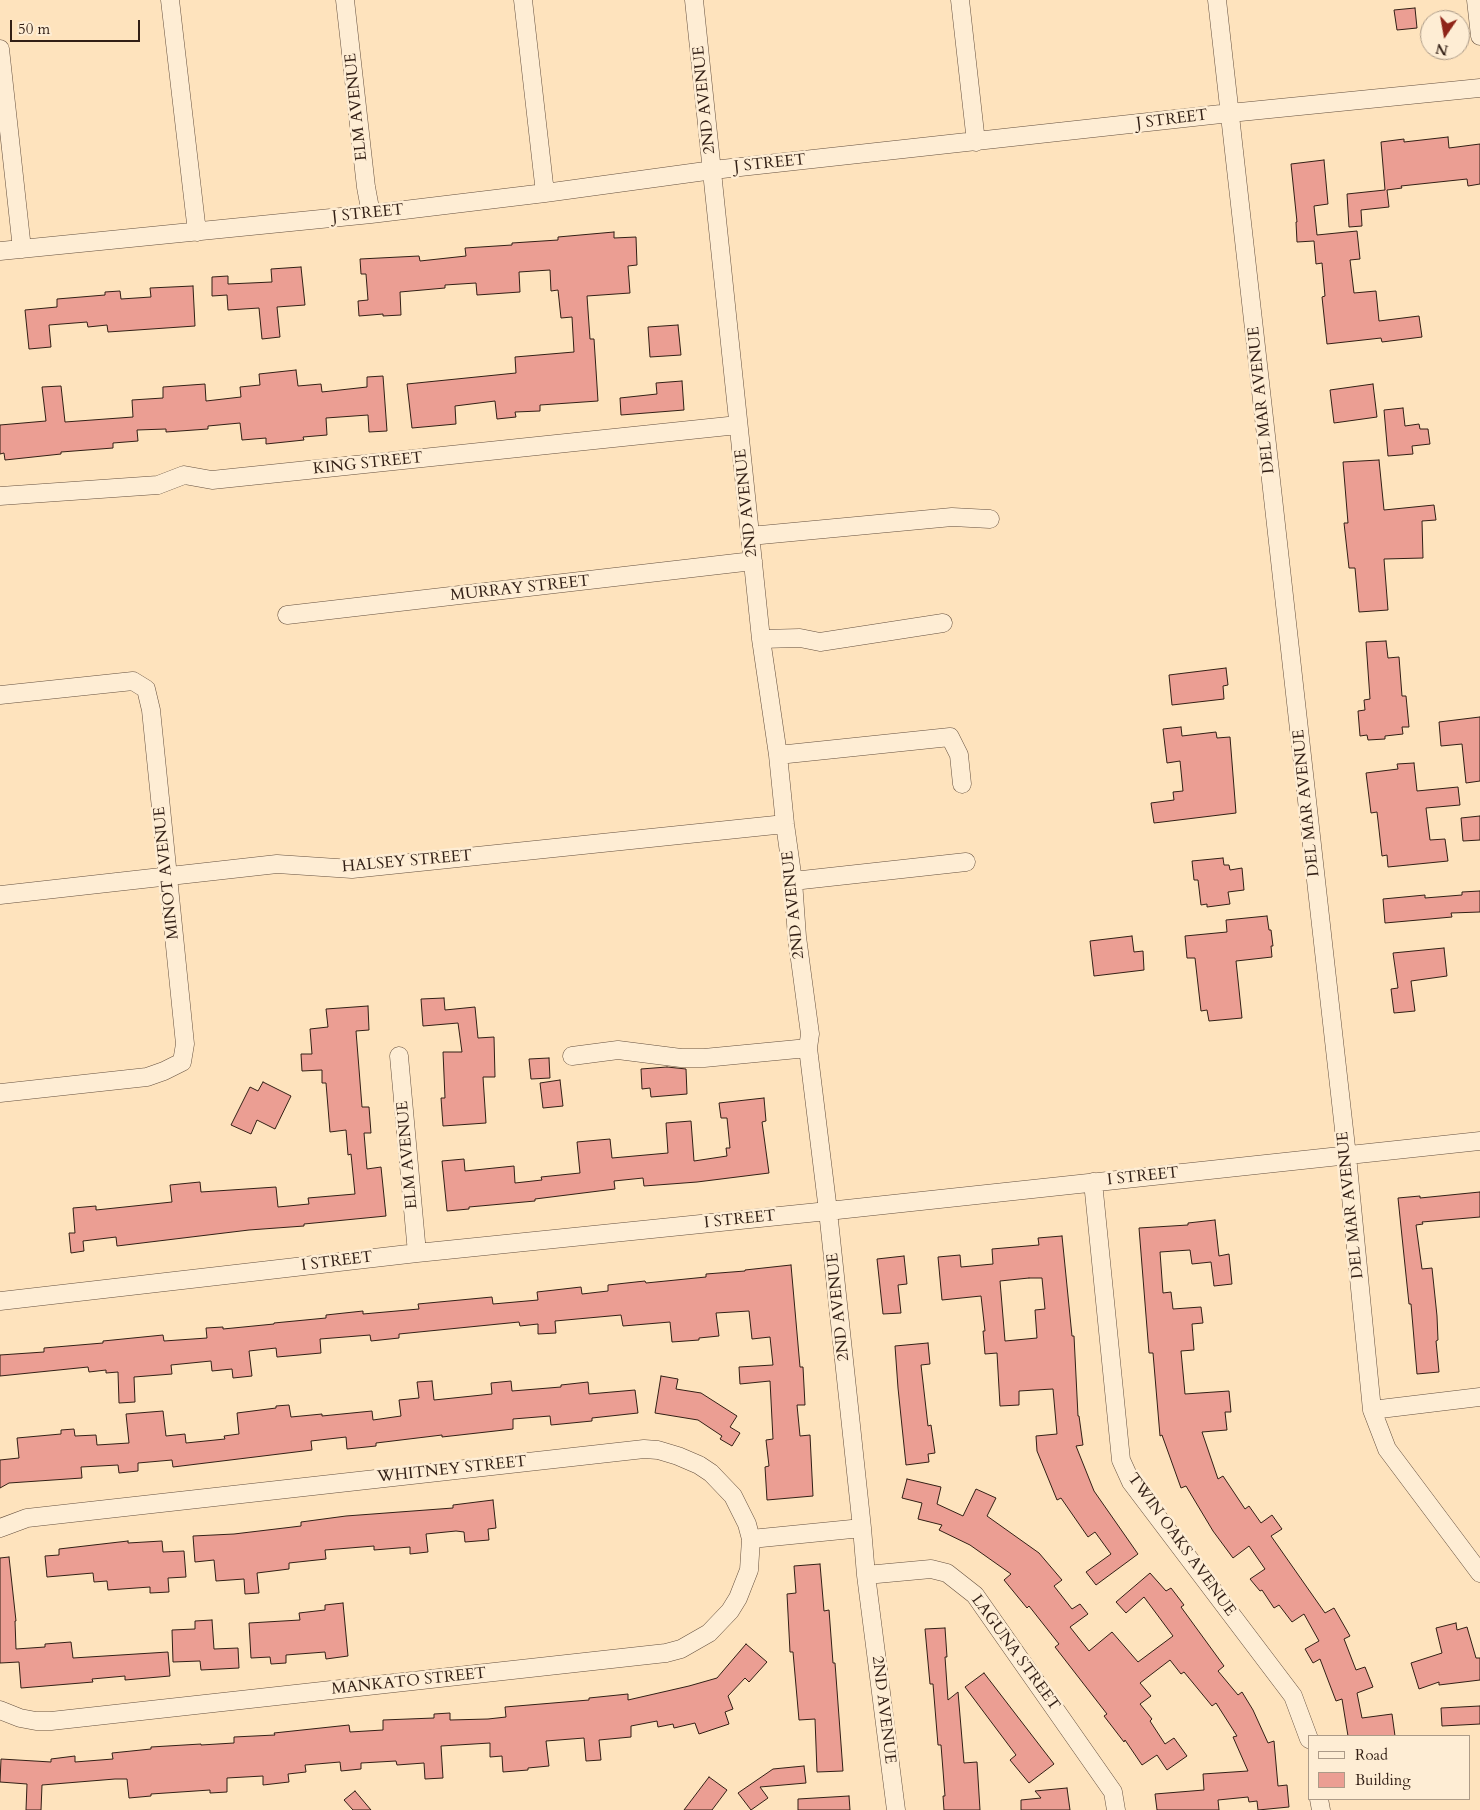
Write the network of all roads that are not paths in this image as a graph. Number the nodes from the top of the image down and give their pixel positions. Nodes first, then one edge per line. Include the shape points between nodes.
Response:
1 (170, 0) edge
2 (345, 0) edge
3 (523, 0) edge
4 (694, 0) edge
5 (960, 0) edge
6 (1217, 0) edge
7 (1476, 0) edge
8 (1480, 36) edge
9 (0, 49) edge
10 (1480, 88) edge
11 (1230, 113) junction
12 (976, 142) junction
13 (713, 170) junction
14 (544, 193) junction
15 (371, 214) junction
16 (196, 232) junction
17 (22, 249) junction
18 (0, 251) edge
19 (738, 425) junction
20 (0, 496) edge
21 (990, 519) dead end
22 (750, 536) junction
23 (753, 562) junction
24 (287, 616) dead end
25 (943, 623) dead end
26 (762, 640) junction
27 (0, 695) edge
28 (778, 755) junction
29 (962, 784) dead end
30 (785, 824) junction
31 (966, 862) dead end
32 (168, 877) junction
33 (793, 881) junction
34 (0, 895) edge
35 (808, 1048) junction
36 (399, 1056) dead end
37 (572, 1056) dead end
38 (0, 1093) edge
39 (1480, 1141) edge
40 (1347, 1156) junction
41 (1093, 1182) junction
42 (828, 1211) junction
43 (417, 1253) junction
44 (0, 1301) edge
45 (1480, 1397) edge
46 (1372, 1410) junction
47 (0, 1528) edge
48 (862, 1528) junction
49 (751, 1539) junction
50 (1480, 1572) edge
51 (866, 1574) junction
52 (0, 1710) edge
53 (1308, 1736) edge
54 (896, 1810) edge
55 (1116, 1810) edge

1 - 16 street
2 - 15 street, ELM AVENUE
3 - 14 street
4 - 13 street, 2ND AVENUE
5 - 12 street
6 - 11 street, DEL MAR AVENUE
7 - 8 street
9 - 17 street
10 - 11 street, J STREET
11 - 12 street, J STREET
11 - 40 street, DEL MAR AVENUE
12 - 13 street, J STREET
13 - 14 street, J STREET
13 - 19 street, 2ND AVENUE
14 - 15 street, J STREET
15 - 16 street, J STREET
16 - 17 street, J STREET
17 - 18 street, J STREET
19 - 20 street, KING STREET via 212,480 184,475 158,484
19 - 22 street, 2ND AVENUE
21 - 22 street via 952,517
22 - 23 street, 2ND AVENUE
23 - 24 street, MURRAY STREET
23 - 26 street, 2ND AVENUE
25 - 26 street via 820,642 800,638
26 - 28 street, 2ND AVENUE
27 - 32 street, MINOT AVENUE via 133,681 146,689 151,710
28 - 29 street via 950,737 959,755
28 - 30 street, 2ND AVENUE
30 - 32 street, HALSEY STREET via 352,869 277,864
30 - 33 street, 2ND AVENUE
31 - 33 street
32 - 34 street, HALSEY STREET
32 - 38 street, MINOT AVENUE via 185,1044 182,1062 147,1077
33 - 35 street, 2ND AVENUE via 810,1034
35 - 37 street via 704,1058 618,1050
35 - 42 street, 2ND AVENUE
36 - 43 street, ELM AVENUE
39 - 40 street, I STREET
40 - 41 street, I STREET
40 - 46 street, DEL MAR AVENUE
41 - 42 street, I STREET
41 - 53 street, TWIN OAKS AVENUE via 1121,1460 1132,1482 1293,1696
42 - 43 street, I STREET
42 - 48 street, 2ND AVENUE
43 - 44 street, I STREET
45 - 46 street
46 - 50 street, DEL MAR AVENUE via 1387,1450
47 - 49 street, WHITNEY STREET via 27,1518 644,1449 686,1458 711,1473 737,1503
48 - 49 street
48 - 51 street, 2ND AVENUE
49 - 52 street, MANKATO STREET via 749,1570 730,1611 709,1633 681,1649 666,1653 51,1722 20,1718
51 - 54 street, 2ND AVENUE
51 - 55 street, LAGUNA STREET via 931,1569 947,1573 975,1595 1113,1792

